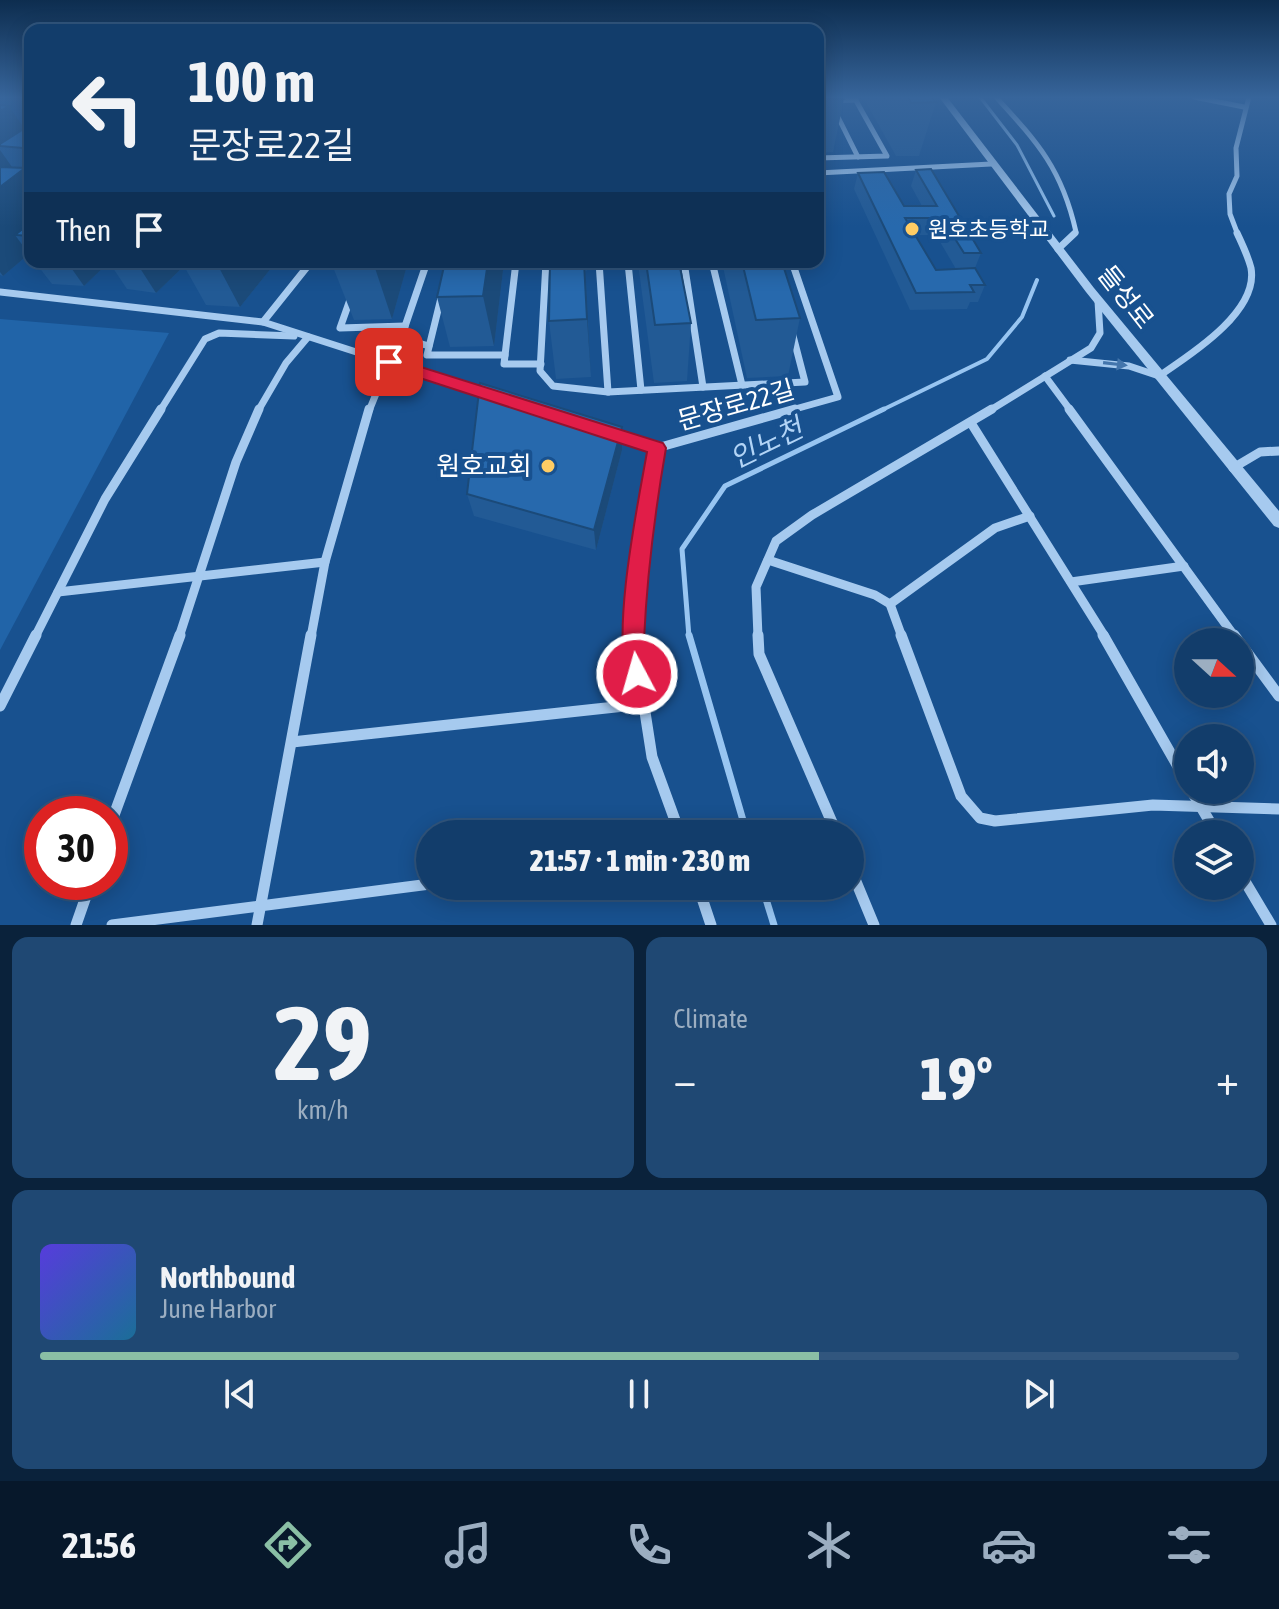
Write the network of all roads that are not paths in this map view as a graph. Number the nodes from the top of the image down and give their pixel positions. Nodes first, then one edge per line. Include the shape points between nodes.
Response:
1 (850, 140) edge
2 (878, 140) edge
3 (974, 140) edge
4 (1035, 140) edge
5 (1238, 140) edge
6 (858, 157) junction
7 (824, 158) edge
8 (991, 164) junction
9 (824, 173) edge
10 (1058, 249) junction
11 (306, 268) edge
12 (425, 268) edge
13 (515, 268) edge
14 (546, 268) edge
15 (599, 268) edge
16 (629, 268) edge
17 (685, 268) edge
18 (713, 268) edge
19 (794, 268) edge
20 (354, 288) dead end
21 (443, 290) edge
22 (0, 292) edge
23 (1098, 301) junction
24 (263, 322) junction
25 (789, 322) edge
26 (405, 326) junction
27 (308, 337) junction
28 (429, 346) junction
29 (505, 355) junction
30 (1070, 360) junction
31 (389, 362) junction
32 (541, 364) junction
33 (1045, 376) junction
34 (1159, 376) junction
35 (742, 385) junction
36 (703, 387) junction
37 (641, 390) junction
38 (608, 392) junction
39 (502, 399) edge
40 (971, 423) junction
41 (601, 430) edge
42 (657, 448) junction
43 (1279, 451) edge
44 (1232, 468) junction
45 (1030, 516) junction
46 (1279, 522) edge
47 (768, 560) junction
48 (325, 562) junction
49 (1184, 566) junction
50 (200, 573) junction
51 (1071, 582) junction
52 (58, 592) junction
53 (890, 604) junction
54 (1230, 628) edge
55 (1254, 661) edge
56 (1279, 696) edge
57 (643, 704) junction
58 (0, 706) edge
59 (292, 742) junction
60 (1174, 760) edge
61 (121, 796) edge
62 (1200, 806) junction
63 (1279, 809) edge
64 (675, 820) edge
65 (831, 820) edge
66 (1208, 820) edge
67 (416, 886) edge
68 (1254, 896) edge
69 (85, 900) edge
70 (703, 900) edge
71 (864, 900) edge
72 (260, 906) junction
73 (76, 925) edge
74 (112, 925) edge
75 (257, 925) edge
76 (711, 925) edge
77 (874, 925) edge
78 (1271, 925) edge

1 - 6 street
2 - 6 street via 887,156
3 - 8 street, 들성로
4 - 10 street via 1069,200 1076,232
5 - 34 street via 1230,214 1251,269 1250,289 1218,335
6 - 7 street
8 - 9 street
8 - 10 street, 들성로
10 - 23 street, 들성로
11 - 24 street
12 - 26 street
13 - 29 street
14 - 32 street
15 - 38 street
16 - 37 street
17 - 36 street
18 - 35 street
19 - 42 street, 문장로22길 via 838,397
20 - 26 street via 340,328
21 - 28 street
22 - 24 street
23 - 30 street via 1100,333 1091,348
23 - 34 street, 들성로
24 - 27 street
25 - 35 street via 805,382
26 - 28 street via 401,338
27 - 31 street
27 - 50 street via 291,353 260,411 232,473
27 - 52 street via 219,333 205,339 105,499
28 - 29 street via 427,355
29 - 32 street via 504,364
30 - 33 street
30 -> 34 street via 1129,366
31 - 39 street
31 - 48 street via 361,429
32 - 38 street via 540,371 553,386
33 - 40 street
33 - 49 street
34 - 44 street, 들성로
35 - 36 street
36 - 37 street
37 - 38 street
40 - 45 street
40 - 47 street via 812,515 776,541
41 - 42 street, 문장로22길
42 - 57 street via 632,644
43 - 44 street via 1260,452
44 - 46 street, 들성로
45 - 51 street
45 - 53 street via 995,528
47 - 53 street
47 - 65 street via 756,587 759,654
48 - 50 street
48 - 59 street
49 - 51 street
49 - 54 street
50 - 52 street
50 - 61 street
51 - 60 street
52 - 58 street
53 - 62 street via 961,796 980,818
55 - 56 street
57 - 59 street
57 - 64 street via 652,757
59 - 72 street
62 - 63 street
62 - 66 street
67 - 72 street
68 - 78 street
69 - 73 street
70 - 76 street
71 - 77 street
72 - 74 street
72 - 75 street

